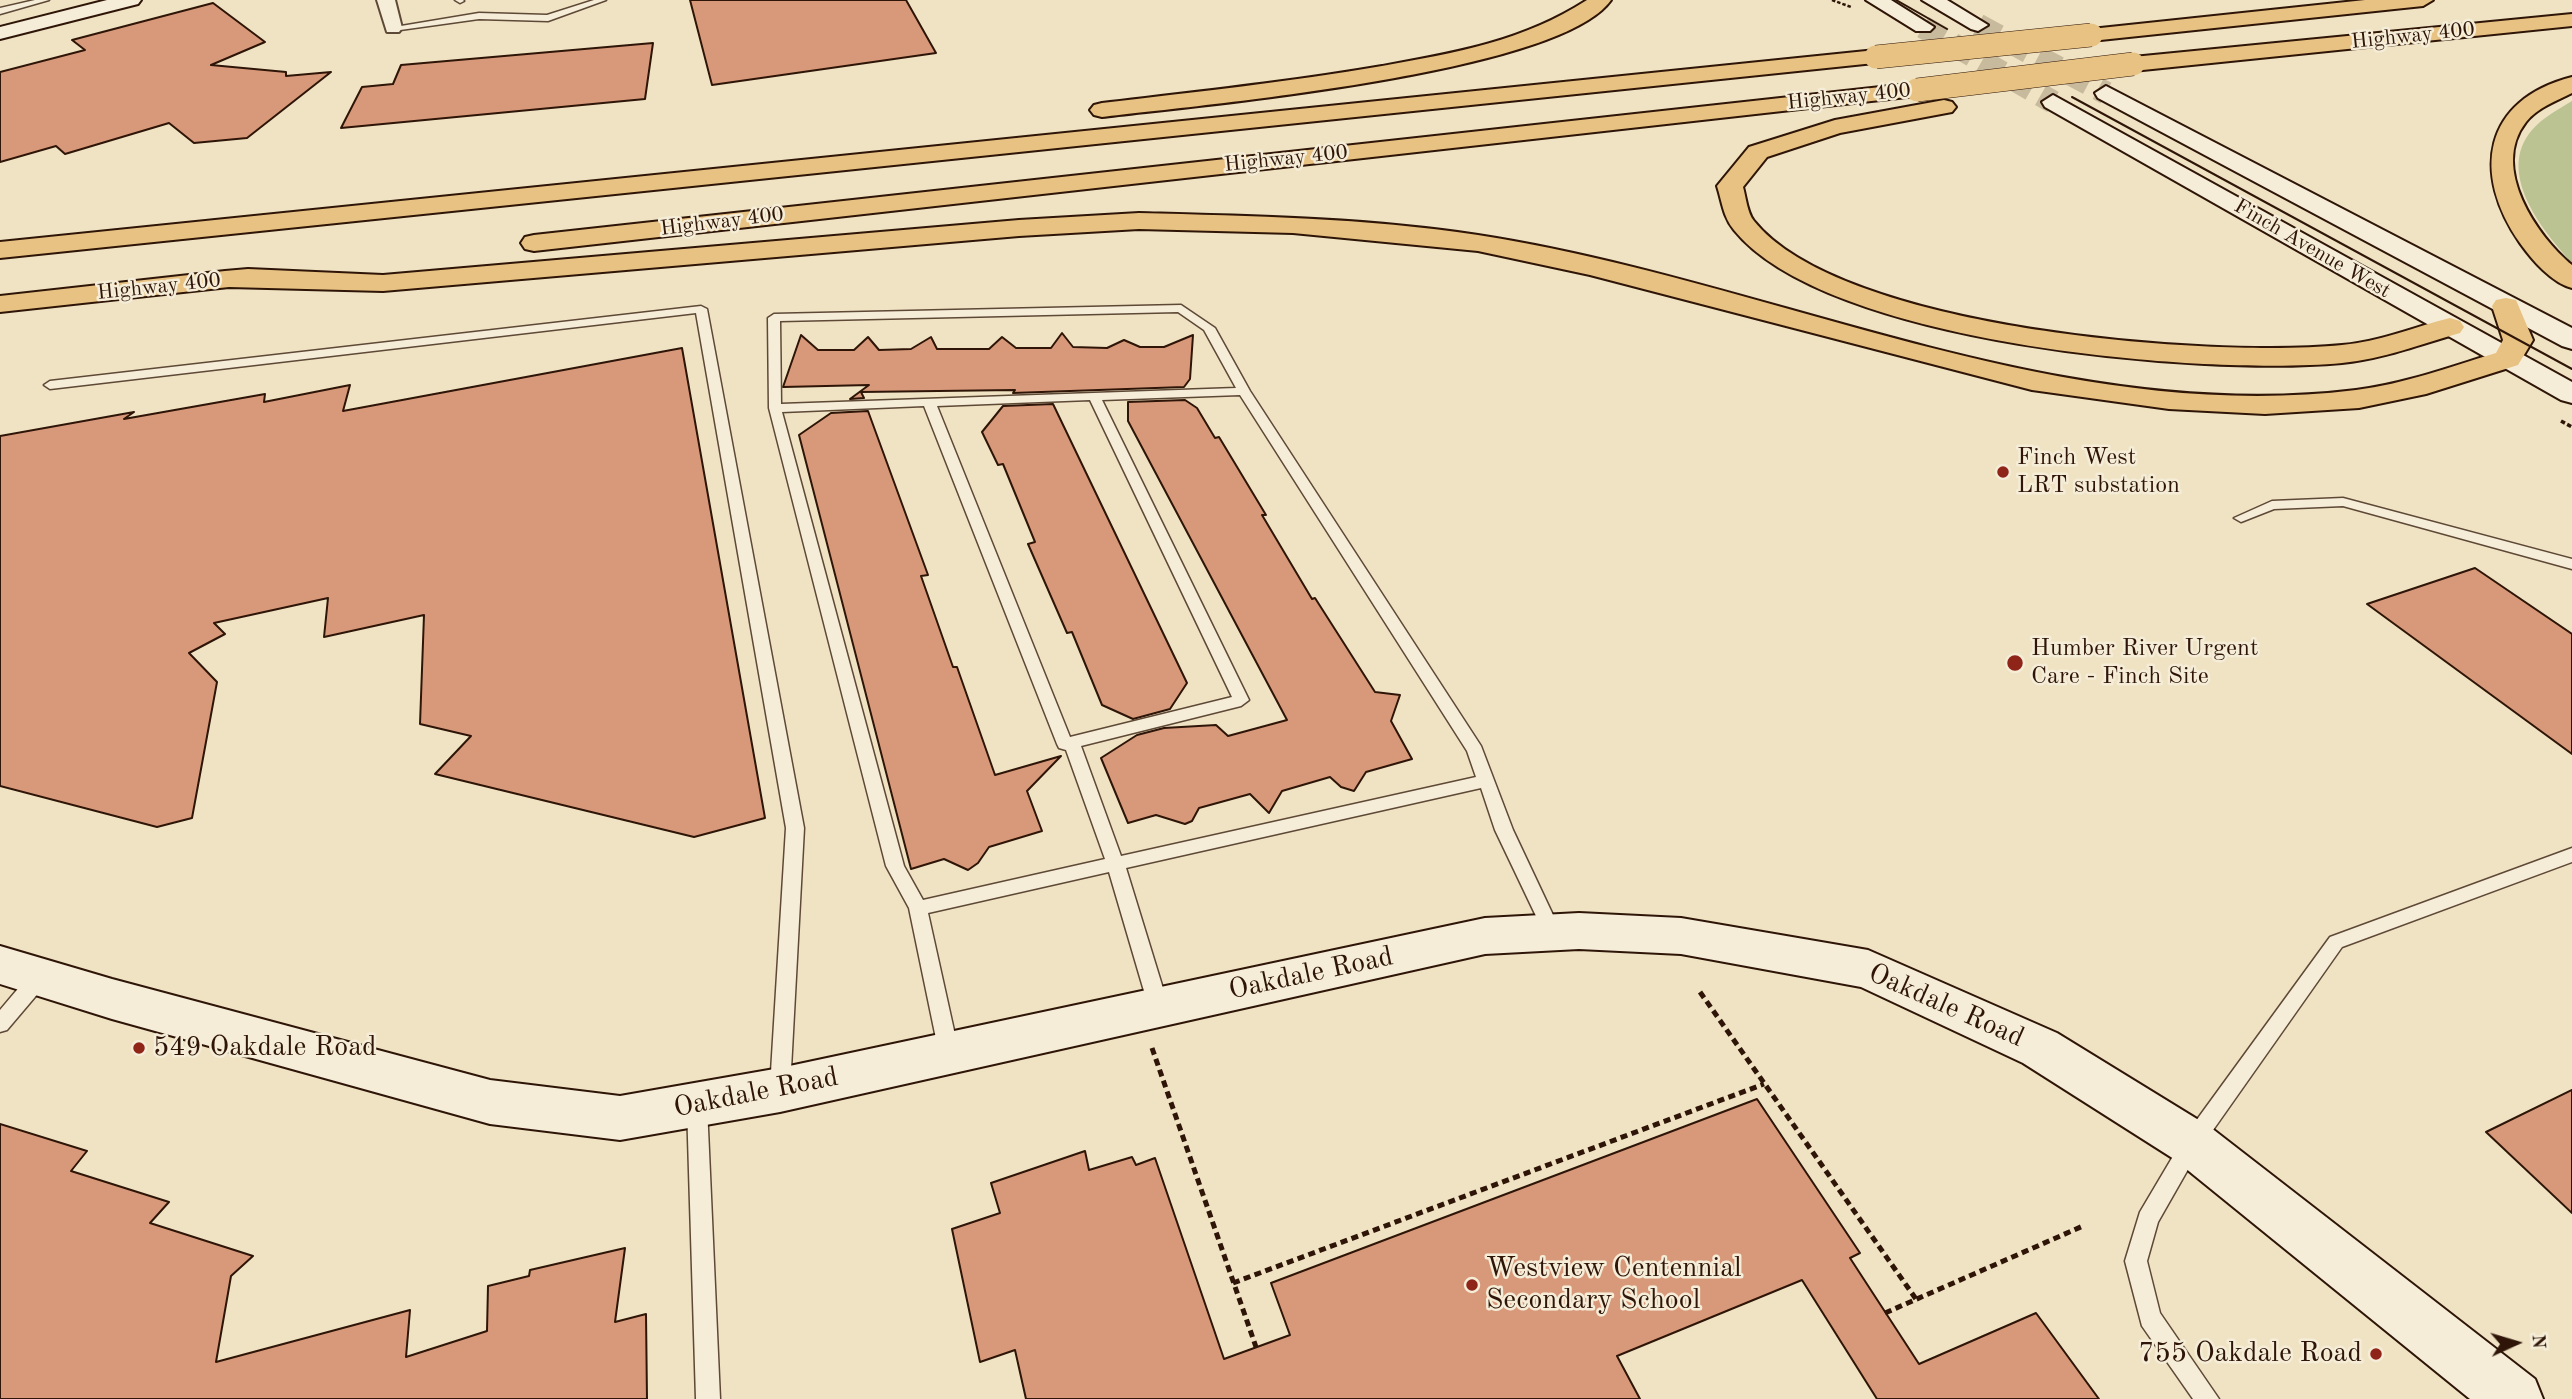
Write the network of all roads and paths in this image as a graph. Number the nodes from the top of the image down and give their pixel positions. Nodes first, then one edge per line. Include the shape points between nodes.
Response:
1 (45, 0) edge
2 (131, 0) edge
3 (386, 0) edge
4 (602, 0) edge
5 (1601, 0) edge
6 (1876, 0) edge
7 (1932, 0) edge
8 (2423, 0) edge
9 (462, 2) edge
10 (2136, 9) dead end
11 (0, 12) edge
12 (479, 16) junction
13 (2572, 20) edge
14 (1978, 25) tunnel mouth
15 (1923, 27) tunnel mouth
16 (393, 28) joint
17 (10, 31) edge
18 (1876, 57) junction
19 (2133, 64) junction
20 (2572, 84) edge
21 (2106, 93) tunnel mouth
22 (2053, 102) tunnel mouth
23 (1075, 114) dead end
24 (895, 135) dead end
25 (795, 167) junction
26 (514, 246) dead end
27 (0, 250) edge
28 (460, 252) dead end
29 (225, 279) junction
30 (2572, 280) edge
31 (0, 304) edge
32 (2506, 306) junction
33 (2450, 327) junction
34 (2572, 340) edge
35 (2508, 359) junction
36 (50, 385) dead end
37 (1244, 391) junction
38 (2572, 394) edge
39 (1094, 396) junction
40 (929, 402) junction
41 (775, 408) junction
42 (2241, 518) dead end
43 (2572, 565) edge
44 (1072, 743) junction
45 (1486, 780) junction
46 (2572, 855) edge
47 (1115, 862) junction
48 (918, 908) junction
49 (1552, 932) junction
50 (20, 971) edge
51 (1700, 992) dead end
52 (0, 1024) edge
53 (1155, 1028) junction
54 (949, 1054) junction
55 (1764, 1084) junction
56 (780, 1090) junction
57 (697, 1106) junction
58 (2192, 1143) junction
59 (2083, 1226) dead end
60 (1233, 1283) junction
61 (1916, 1299) junction
62 (1885, 1313) dead end
63 (1256, 1347) dead end
64 (708, 1399) edge
65 (2207, 1399) edge
66 (2515, 1399) edge

1 - 11 lane
2 - 17 street
3 - 16 street
4 - 12 lane via 548,18
5 - 23 highway via 1562,26 1485,54 1311,85
6 - 15 street
7 - 14 street
8 - 18 highway, Highway 400, bridge
9 - 12 lane
10 - 18 highway, bridge
11 - 17 lane
12 - 16 lane
13 - 19 highway, Highway 400
18 - 25 highway, Highway 400
19 - 26 highway, Highway 400, bridge
19 - 33 highway, bridge via 1835,127 1758,152 1730,186 1742,224 1785,260 1860,298 2075,345 2159,355 2261,359 2346,354
20 - 30 highway via 2528,107 2512,124 2502,158 2506,193 2536,247
21 - 32 street, Finch Avenue West
22 - 33 street, Finch Avenue West
24 - 25 highway
25 - 27 highway, Highway 400
28 - 29 highway, Highway 400
29 - 31 highway, Highway 400
29 - 35 highway via 383,283 1019,228 1139,221 1293,225 1478,243 1592,267 2032,381 2097,392 2262,404 2326,401 2401,391
32 - 34 street, Finch Avenue West
32 - 35 highway via 2518,340
33 - 35 street, Finch Avenue West
35 - 38 street, Finch Avenue West
36 - 56 lane via 701,309 795,828
37 - 39 lane
37 - 41 lane via 1209,328 1181,308 774,318
37 - 45 lane via 1475,750
39 - 40 lane
39 - 44 lane via 1241,700
40 - 41 lane
40 - 44 lane via 1065,744
41 - 48 lane via 895,866
42 - 43 lane via 2272,505 2343,502
44 - 47 lane
45 - 47 lane
45 - 49 lane
46 - 58 lane via 2336,942
47 - 48 lane
47 - 53 lane
48 - 54 lane
49 - 53 street, Oakdale Road via 1485,936
49 - 58 street, Oakdale Road via 1681,936 1868,969 2040,1048
50 - 52 lane
50 - 57 street, Oakdale Road via 490,1102 620,1118
51 - 55 path
53 - 54 street, Oakdale Road
53 - 60 path
54 - 56 street, Oakdale Road
55 - 60 path
55 - 61 path
56 - 57 street, Oakdale Road
57 - 64 lane
58 - 65 lane via 2148,1219 2136,1261 2150,1318
58 - 66 street, Oakdale Road
59 - 61 path
60 - 63 path
61 - 62 path

